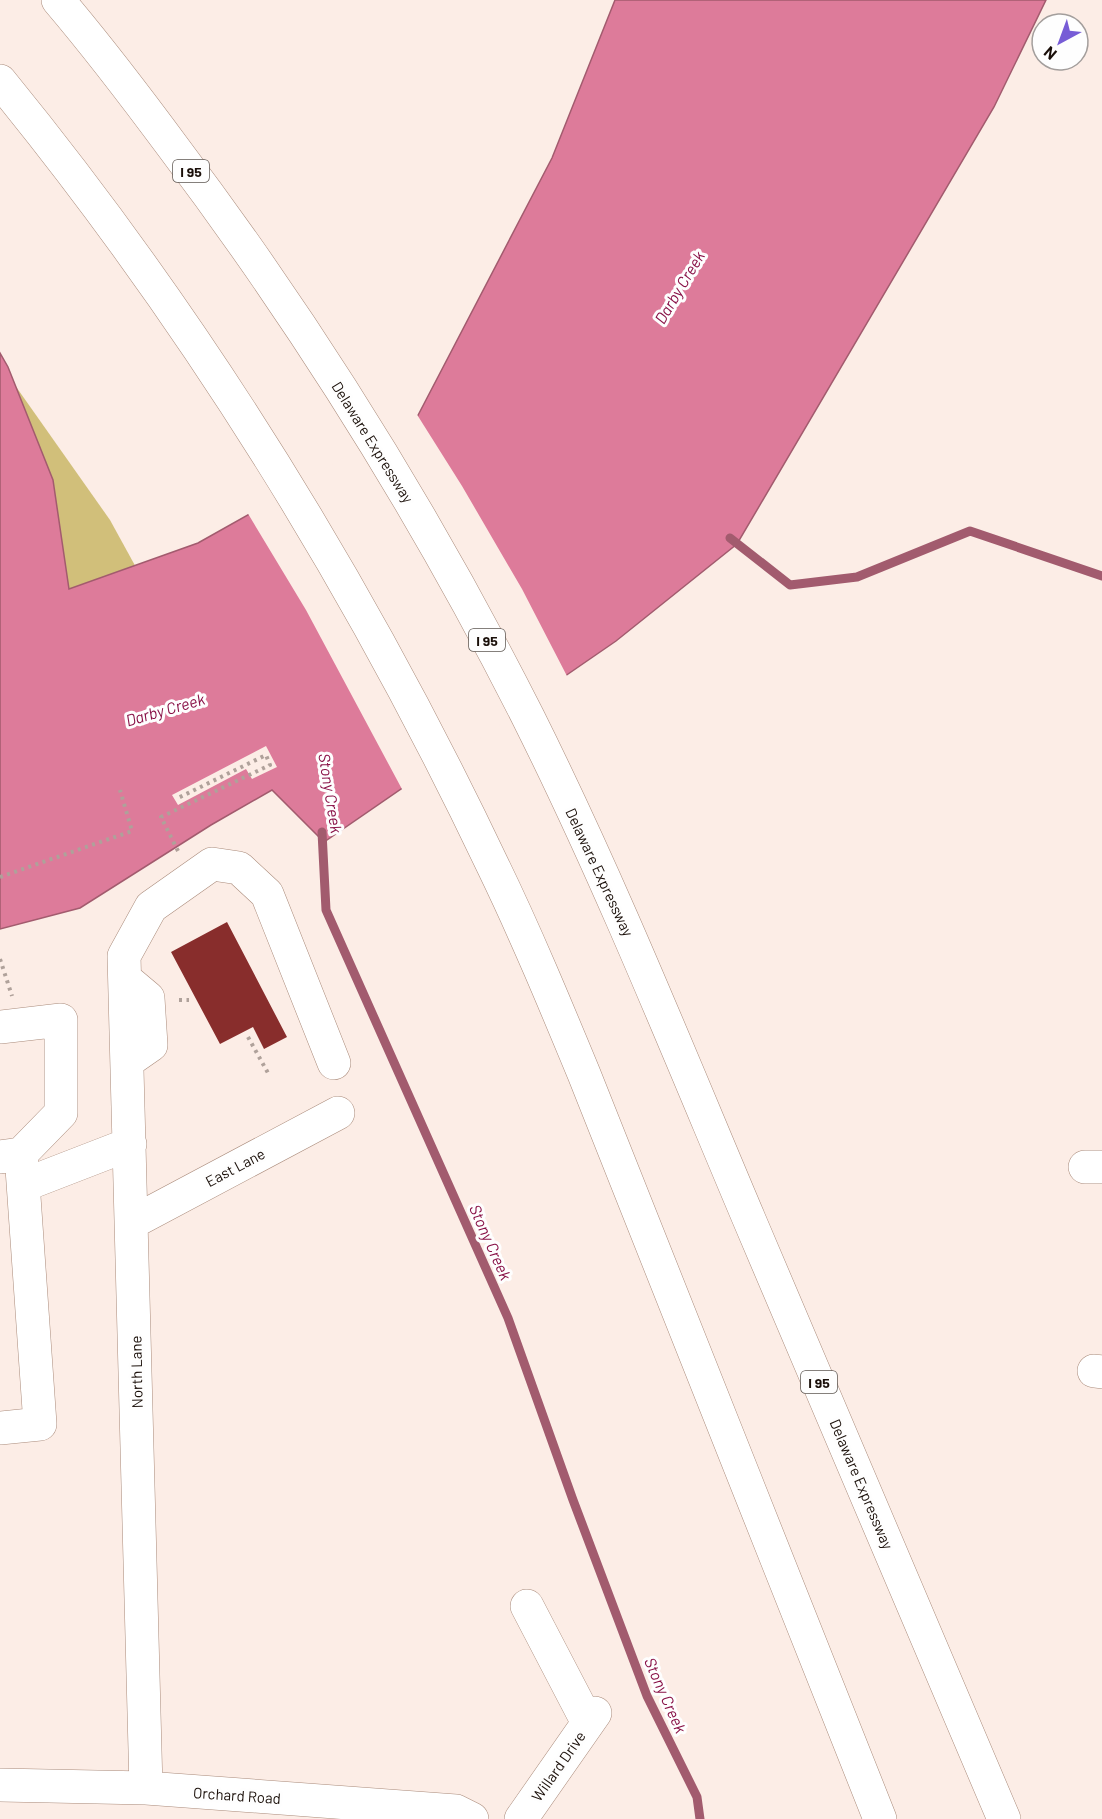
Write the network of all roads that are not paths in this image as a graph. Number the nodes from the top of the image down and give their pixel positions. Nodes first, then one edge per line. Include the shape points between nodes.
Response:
1 (58, 0) edge
2 (0, 81) edge
3 (0, 1027) edge
4 (334, 1063) dead end
5 (338, 1113) dead end
6 (130, 1144) junction
7 (15, 1166) edge
8 (133, 1221) junction
9 (0, 1428) edge
10 (527, 1606) dead end
11 (0, 1785) edge
12 (146, 1788) junction
13 (472, 1819) edge
14 (521, 1819) edge
15 (880, 1819) edge
16 (1004, 1819) edge

1 - 16 main road, Delaware Expressway / I 95 via 259,264 424,525 478,623 543,749 634,945
2 - 15 main road via 114,227 236,404 314,530 395,673 493,866 546,982
3 - 7 main road via 61,1020 61,1113
4 - 6 main road, North Lane via 267,894 239,868 212,864 151,907 125,967
5 - 8 main road, East Lane
6 - 7 main road
6 - 8 main road, North Lane
7 - 9 main road via 40,1424
8 - 12 main road, North Lane
10 - 14 main road, Willard Drive via 591,1718
11 - 12 main road, Orchard Road
12 - 13 main road, Orchard Road via 456,1811

